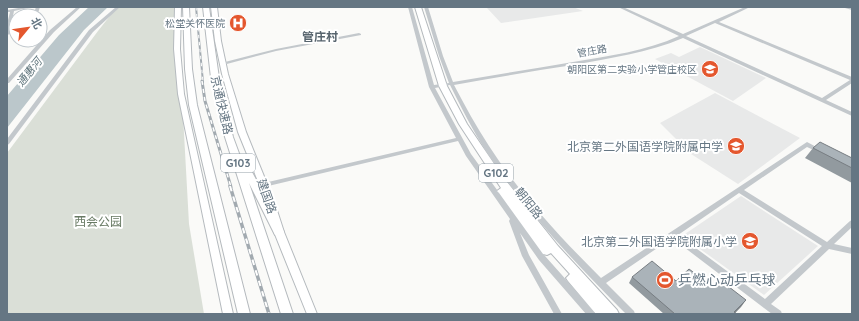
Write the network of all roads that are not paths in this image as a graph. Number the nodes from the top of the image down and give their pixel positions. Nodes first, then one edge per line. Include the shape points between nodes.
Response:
1 (79, 7) edge
2 (118, 7) edge
3 (178, 7) edge
4 (186, 7) edge
5 (206, 7) edge
6 (214, 7) edge
7 (410, 7) edge
8 (414, 7) edge
9 (418, 7) edge
10 (426, 7) edge
11 (620, 7) edge
12 (748, 7) edge
13 (846, 7) edge
14 (852, 9) edge
15 (716, 22) junction
16 (359, 34) dead end
17 (684, 36) junction
18 (223, 64) junction
19 (852, 80) edge
20 (7, 82) edge
21 (441, 86) junction
22 (822, 100) junction
23 (852, 114) edge
24 (229, 137) junction
25 (459, 139) junction
26 (7, 144) edge
27 (826, 154) edge
28 (264, 185) junction
29 (739, 190) junction
30 (509, 213) junction
31 (852, 223) edge
32 (279, 232) junction
33 (673, 235) junction
34 (827, 246) junction
35 (852, 250) edge
36 (600, 283) junction
37 (765, 304) junction
38 (228, 314) edge
39 (244, 314) edge
40 (287, 314) edge
41 (312, 314) edge
42 (558, 314) edge
43 (592, 314) edge
44 (604, 314) edge
45 (613, 314) edge
46 (631, 314) edge
47 (778, 314) edge

1 - 20 street via 52,31
2 - 26 street via 91,31
3 - 38 main road via 177,50 181,94
4 - 39 highway, G103 via 193,105
5 - 24 highway, 京通快速路 / G103 via 215,78
6 - 18 main road, 建国路
7 - 21 street, 朝阳路
8 - 21 highway, 朝阳路 / G102
9 - 21 highway, 朝阳路 / G102
10 - 21 street, 朝阳路
11 - 17 street
12 - 15 street, 管庄路
13 - 14 street
15 - 17 street, 管庄路
15 - 19 street
16 - 18 street via 276,50
17 - 21 street, 管庄路 via 657,47 631,53
17 - 22 street
18 - 28 main road, 建国路 via 242,132
19 - 22 street
21 - 25 street, 朝阳路
21 - 36 street, 朝阳路 via 477,131 512,182
21 - 44 highway, 朝阳路 / G102 via 458,125 514,209 545,249
21 - 45 highway, 朝阳路 / G102 via 500,179 554,250
22 - 23 street
24 - 32 highway
24 - 40 highway, 京通快速路 / G103
25 - 28 street
25 - 30 street, 朝阳路
27 - 29 street via 807,144
28 - 32 main road, 建国路
29 - 33 street
29 - 34 street
30 - 42 street via 526,256
30 - 43 street, 朝阳路 via 542,258
31 - 34 street
32 - 41 main road, 建国路
33 - 36 street
33 - 37 street
34 - 35 street
34 - 37 street
36 - 46 street, 朝阳路
37 - 47 street

